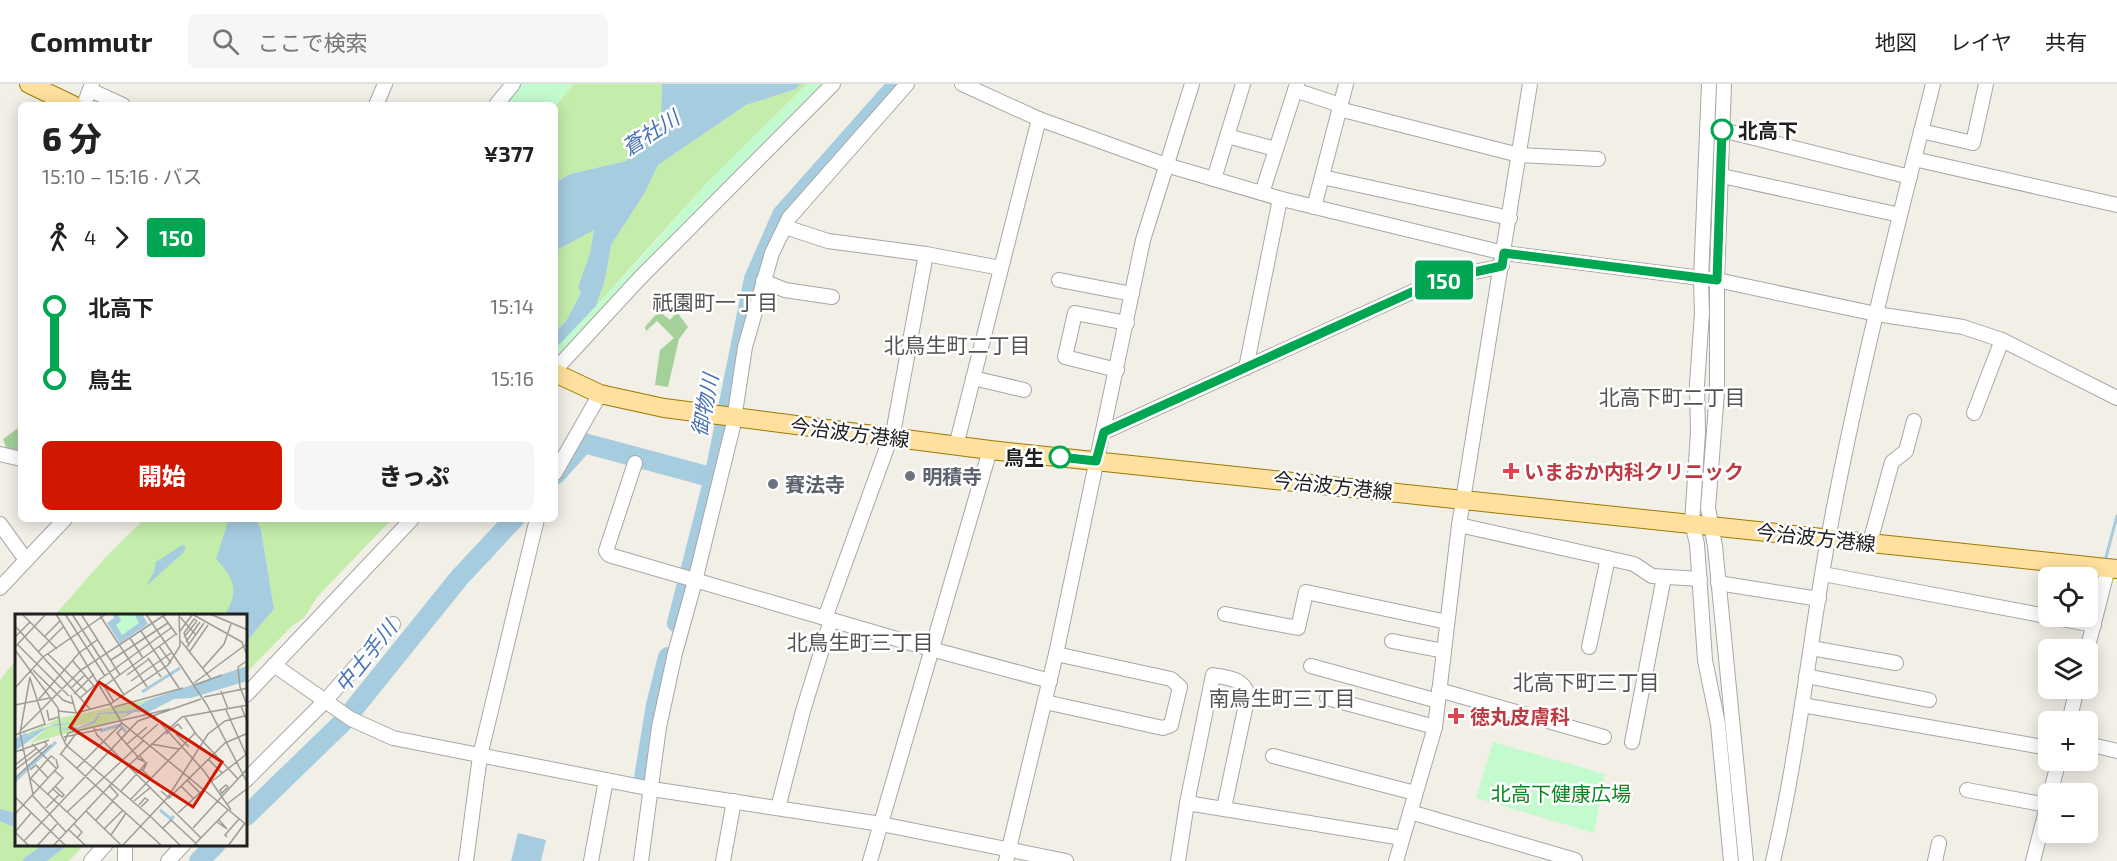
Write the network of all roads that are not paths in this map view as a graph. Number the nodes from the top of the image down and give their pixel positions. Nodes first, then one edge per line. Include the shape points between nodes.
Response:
1 (29, 84) edge
2 (385, 84) edge
3 (513, 84) edge
4 (833, 84) edge
5 (907, 84) edge
6 (962, 84) edge
7 (1192, 84) edge
8 (1243, 84) edge
9 (1346, 84) edge
10 (1530, 84) edge
11 (1709, 84) edge
12 (1724, 84) edge
13 (1933, 84) edge
14 (1986, 84) edge
15 (91, 87) edge
16 (1296, 87) edge
17 (67, 102) edge
18 (85, 102) edge
19 (118, 102) edge
20 (377, 102) edge
21 (498, 102) edge
22 (1340, 107) junction
23 (1040, 119) junction
24 (1722, 130) junction
25 (1921, 131) junction
26 (1227, 136) junction
27 (1276, 149) junction
28 (1519, 155) junction
29 (1599, 159) dead end
30 (1914, 159) junction
31 (1167, 165) junction
32 (1722, 176) junction
33 (1322, 177) junction
34 (1910, 177) junction
35 (1214, 179) junction
36 (1262, 193) junction
37 (1280, 199) junction
38 (2117, 205) edge
39 (1314, 207) junction
40 (1900, 215) junction
41 (1510, 218) junction
42 (785, 227) junction
43 (926, 254) junction
44 (1503, 259) junction
45 (1001, 268) junction
46 (1701, 279) junction
47 (1059, 280) dead end
48 (1717, 280) junction
49 (764, 281) junction
50 (1132, 294) junction
51 (831, 297) dead end
52 (1876, 314) junction
53 (1126, 322) junction
54 (2002, 340) junction
55 (558, 368) edge
56 (1246, 368) junction
57 (1117, 369) junction
58 (558, 373) edge
59 (973, 378) junction
60 (1024, 390) dead end
61 (600, 394) junction
62 (2117, 398) edge
63 (1974, 413) dead end
64 (733, 418) junction
65 (1914, 421) dead end
66 (1104, 432) junction
67 (891, 437) junction
68 (956, 446) junction
69 (990, 450) junction
70 (0, 454) edge
71 (18, 458) edge
72 (1096, 461) junction
73 (635, 463) dead end
74 (558, 468) edge
75 (1463, 498) junction
76 (62, 522) edge
77 (409, 522) edge
78 (536, 522) edge
79 (0, 524) edge
80 (1701, 524) junction
81 (1459, 525) junction
82 (1829, 537) junction
83 (1870, 542) junction
84 (1608, 558) junction
85 (26, 560) junction
86 (2113, 568) edge
87 (1822, 574) junction
88 (1664, 577) junction
89 (1700, 579) junction
90 (695, 580) junction
91 (1718, 583) junction
92 (0, 588) edge
93 (1819, 598) junction
94 (2098, 613) edge
95 (1225, 614) dead end
96 (2038, 614) edge
97 (828, 619) junction
98 (1447, 622) junction
99 (393, 624) dead end
100 (1392, 641) dead end
101 (1589, 647) dead end
102 (1811, 648) junction
103 (931, 649) junction
104 (1444, 651) junction
105 (1056, 654) junction
106 (1896, 663) dead end
107 (274, 665) junction
108 (1311, 666) dead end
109 (1806, 676) junction
110 (1050, 681) junction
111 (248, 693) edge
112 (1438, 696) junction
113 (1327, 698) dead end
114 (1929, 700) dead end
115 (325, 701) junction
116 (1045, 702) junction
117 (1802, 705) junction
118 (1435, 727) junction
119 (1604, 737) dead end
120 (1632, 741) dead end
121 (2038, 746) edge
122 (2098, 746) edge
123 (2117, 751) edge
124 (480, 756) junction
125 (1273, 756) dead end
126 (248, 778) edge
127 (606, 780) junction
128 (652, 789) junction
129 (1967, 790) dead end
130 (1415, 793) junction
131 (2038, 798) edge
132 (734, 801) junction
133 (1187, 803) junction
134 (778, 808) junction
135 (1224, 808) junction
136 (1410, 812) junction
137 (880, 824) junction
138 (1402, 838) junction
139 (2038, 842) edge
140 (1940, 843) dead end
141 (104, 846) edge
142 (182, 846) edge
143 (1008, 855) edge
144 (1575, 860) edge
145 (91, 861) edge
146 (168, 861) edge
147 (466, 861) edge
148 (591, 861) edge
149 (641, 861) edge
150 (723, 861) edge
151 (870, 861) edge
152 (1066, 861) edge
153 (1178, 861) edge
154 (1396, 861) edge
155 (1731, 861) edge
156 (1746, 861) edge
157 (1773, 861) edge
158 (1935, 861) edge
159 (2033, 861) edge

1 - 17 main road
2 - 20 street
3 - 21 street
4 - 55 street via 639,279
5 - 42 street
6 - 23 street
7 - 31 street
8 - 26 street
9 - 22 street
10 - 28 street
11 - 46 street
12 - 24 street
13 - 25 street
14 - 25 street via 1973,143
15 - 18 street
15 - 19 street
16 - 22 street
16 - 27 street
22 - 28 street
22 - 33 street
23 - 31 street
23 - 45 street
24 - 32 street
24 - 34 street
25 - 30 street
26 - 27 street
26 - 35 street
27 - 36 street
28 - 29 street
28 - 41 street
30 - 34 street
30 - 38 street
31 - 35 street
31 - 50 street via 1143,240
32 - 40 street
32 - 48 street
33 - 39 street
33 - 41 street
34 - 40 street
35 - 36 street
36 - 37 street
37 - 39 street
37 - 56 street
39 - 44 street
40 - 52 street
41 - 44 street
42 - 43 street via 828,241
42 - 49 street
43 - 45 street
43 - 67 street
44 - 46 street
44 - 56 street via 1414,291
44 - 75 street
45 - 59 street
46 - 48 street
46 - 80 street via 1696,384
47 - 50 street
48 - 52 street
48 - 80 street via 1717,392 1708,508
49 - 51 street via 785,290
49 - 64 street via 745,347
50 - 53 street
52 - 54 street via 1963,327
52 - 82 street
53 - 57 street
53 - 57 street via 1075,313 1065,357
54 - 62 street
54 - 63 street
56 - 66 street
57 - 66 street
58 - 61 main road, 今治波方港線
59 - 60 street
59 - 68 street
61 - 64 main road, 今治波方港線
61 - 74 street
64 - 67 main road, 今治波方港線
64 - 90 street
65 - 83 street via 1906,451 1892,462
66 - 72 street
67 - 68 main road, 今治波方港線
67 - 97 street
68 - 69 main road, 今治波方港線
69 - 72 main road, 今治波方港線
69 - 103 street
70 - 71 street
72 - 75 main road, 今治波方港線
72 - 105 street
73 - 90 street via 606,551
75 - 80 main road, 今治波方港線
75 - 81 street
76 - 85 street
77 - 107 street
78 - 124 street
79 - 85 street
80 - 82 main road, 今治波方港線
80 - 89 street via 1697,544
80 - 91 street
81 - 84 street
81 - 98 street
82 - 83 main road, 今治波方港線
82 - 87 street
83 - 86 main road, 今治波方港線
84 - 88 street
84 - 101 street
85 - 92 street
86 - 94 street
87 - 93 street
87 - 96 street
88 - 89 street
88 - 120 street
89 - 155 street
90 - 97 street
90 - 128 street via 659,727
91 - 93 street
91 - 156 street
93 - 102 street
95 - 98 street via 1298,628 1306,592
97 - 103 street
97 - 134 street
98 - 104 street
99 - 115 street
100 - 104 street
102 - 106 street
102 - 109 street
103 - 110 street
103 - 137 street
104 - 112 street
105 - 110 street
105 - 116 street via 1171,679 1180,687 1171,725 1163,728
107 - 111 street
107 - 115 street
108 - 112 street
109 - 114 street
109 - 117 street
110 - 116 street
112 - 118 street
112 - 119 street
113 - 118 street
115 - 124 street via 393,738
115 - 126 street
116 - 143 street
117 - 121 street
117 - 157 street
118 - 130 street
122 - 123 street
124 - 127 street
124 - 147 street
125 - 130 street
127 - 128 street
127 - 148 street
128 - 132 street
128 - 149 street
129 - 131 street
130 - 136 street
132 - 134 street
132 - 150 street
133 - 135 street
133 - 135 street via 1213,675 1238,680 1248,695
133 - 153 street
134 - 137 street
135 - 138 street
136 - 138 street
136 - 144 street
137 - 143 street
137 - 151 street
138 - 154 street
139 - 159 street
140 - 158 street
141 - 145 street
142 - 146 street
143 - 152 street

